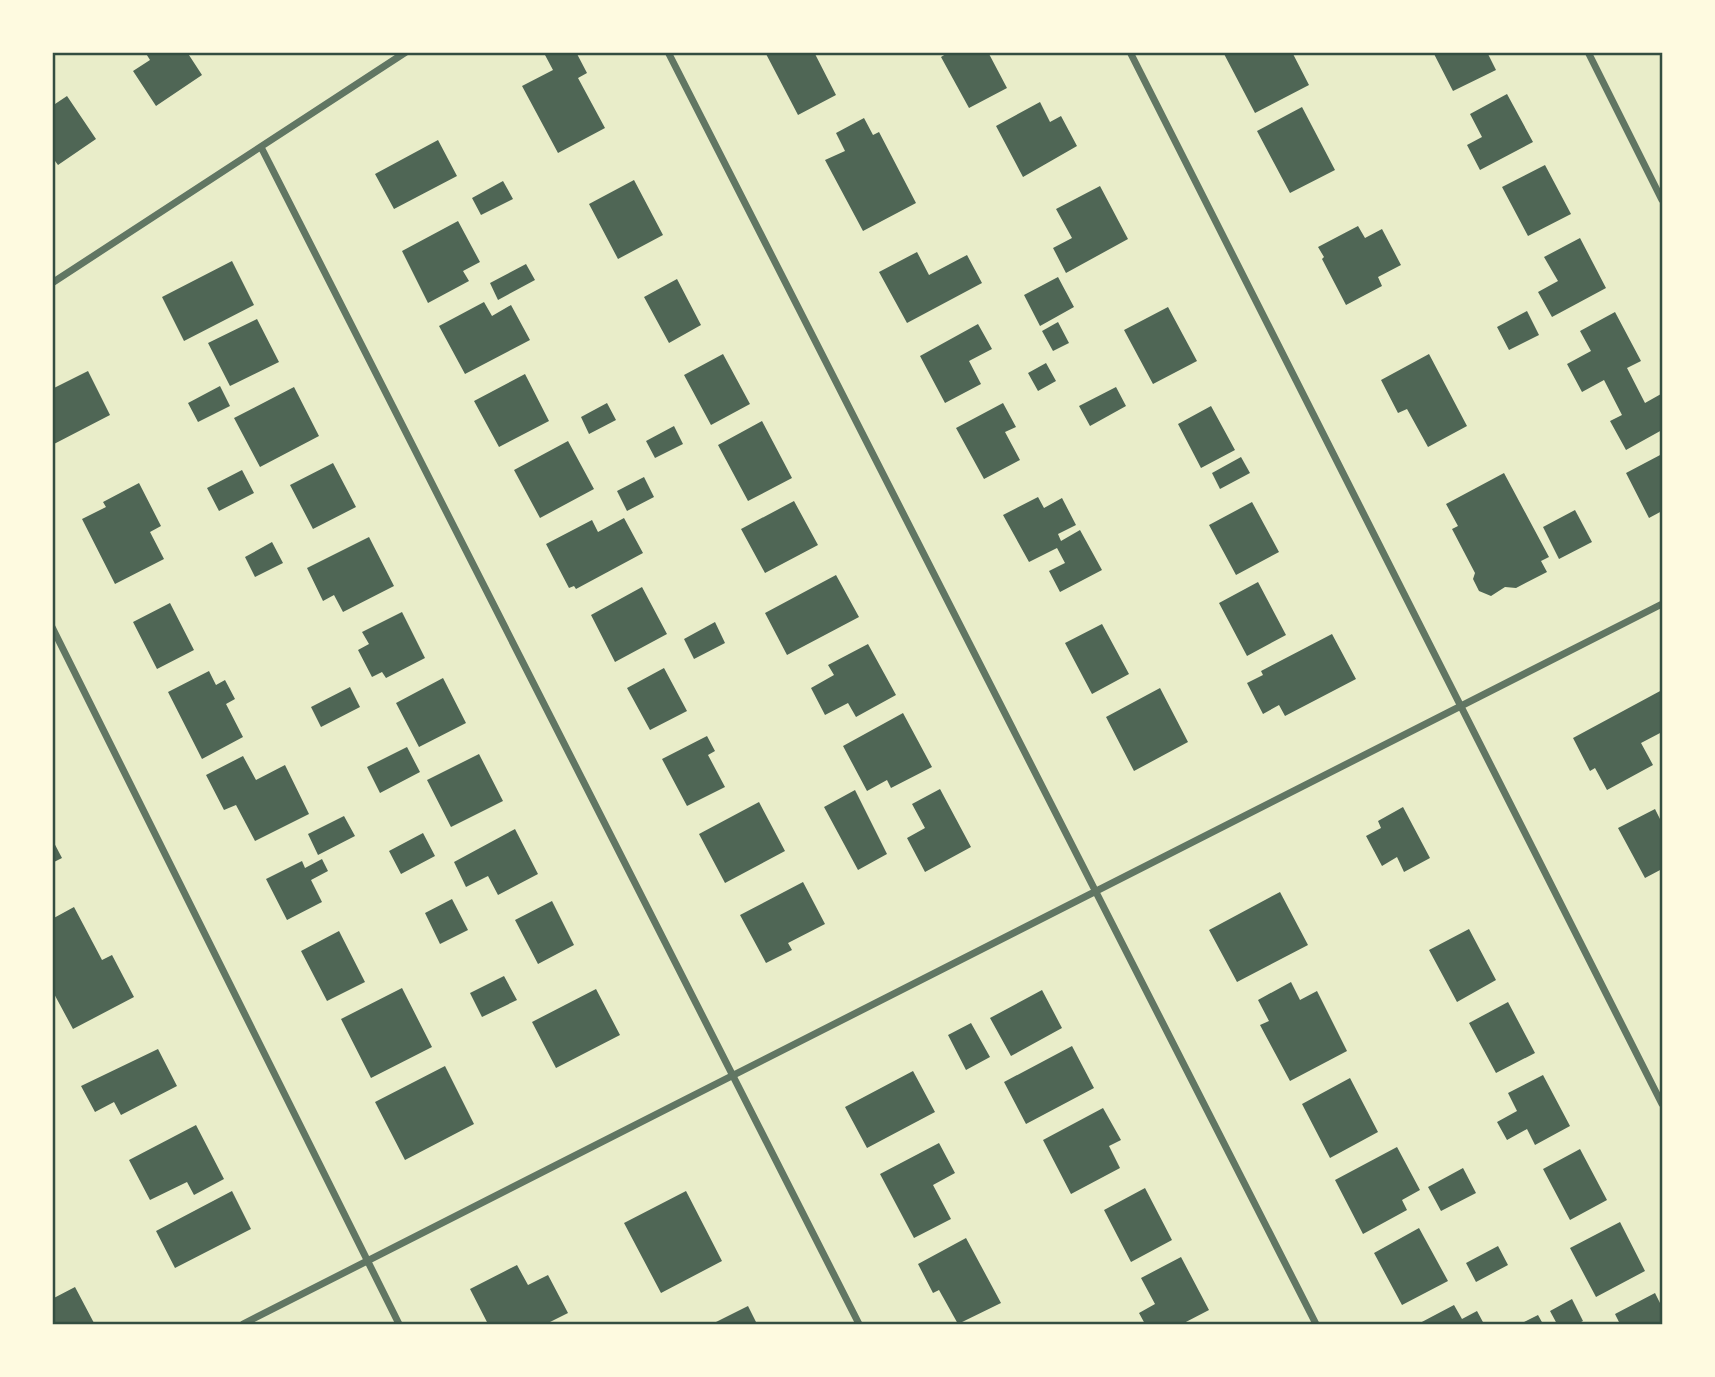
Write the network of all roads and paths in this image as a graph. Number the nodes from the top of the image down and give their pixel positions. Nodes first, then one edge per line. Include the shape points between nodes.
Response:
1 (406, 52) edge
2 (667, 52) edge
3 (1130, 52) edge
4 (1588, 52) edge
5 (261, 147) junction
6 (1662, 200) edge
7 (52, 283) edge
8 (1662, 604) edge
9 (52, 627) edge
10 (1461, 706) junction
11 (1097, 891) junction
12 (732, 1076) junction
13 (1662, 1104) edge
14 (367, 1262) junction
15 (243, 1325) edge
16 (399, 1325) edge
17 (859, 1325) edge
18 (1316, 1325) edge

1 - 5 street
2 - 11 street
3 - 10 street
4 - 6 street
5 - 7 street
5 - 12 street
8 - 10 street
9 - 14 street
10 - 11 street
10 - 13 street
11 - 12 street
11 - 18 street
12 - 14 street
12 - 17 street
14 - 15 street
14 - 16 street

